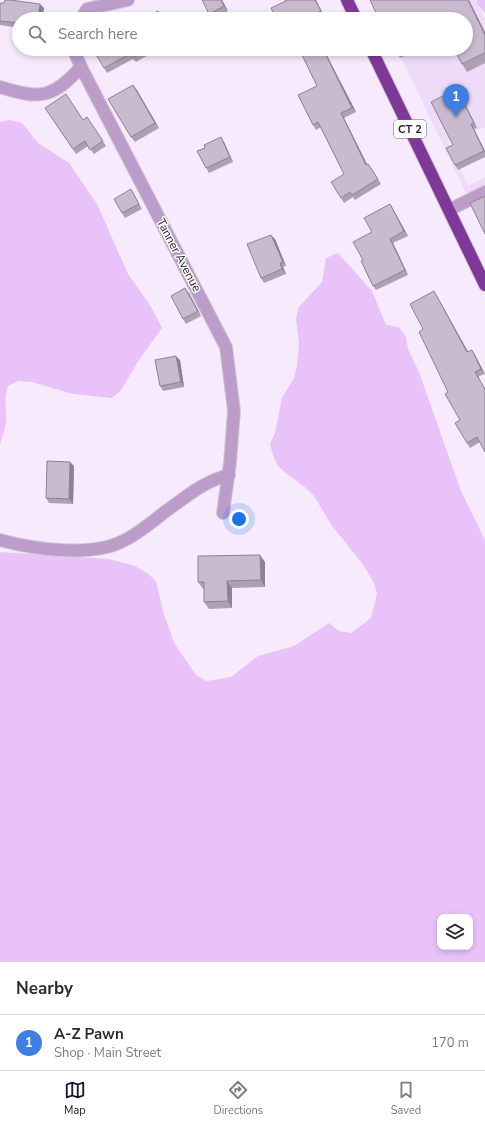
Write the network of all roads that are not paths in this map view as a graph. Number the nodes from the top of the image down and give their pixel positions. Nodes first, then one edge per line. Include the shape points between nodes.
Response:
1 (128, 0) edge
2 (347, 0) edge
3 (90, 12) edge
4 (353, 12) edge
5 (76, 56) edge
6 (374, 56) edge
7 (81, 67) junction
8 (0, 86) edge
9 (485, 192) edge
10 (449, 210) junction
11 (485, 285) edge
12 (229, 474) junction
13 (223, 513) dead end
14 (0, 540) edge

1 - 3 street
2 - 4 highway
5 - 7 street, Tanner Avenue
6 - 10 highway, CT 2
7 - 8 street via 64,84 48,93 34,94
7 - 12 street, Tanner Avenue via 224,341 234,411
9 - 10 street
10 - 11 highway, CT 2
12 - 13 street, Tanner Avenue
12 - 14 street via 204,484 132,535 113,545 62,550 28,547

